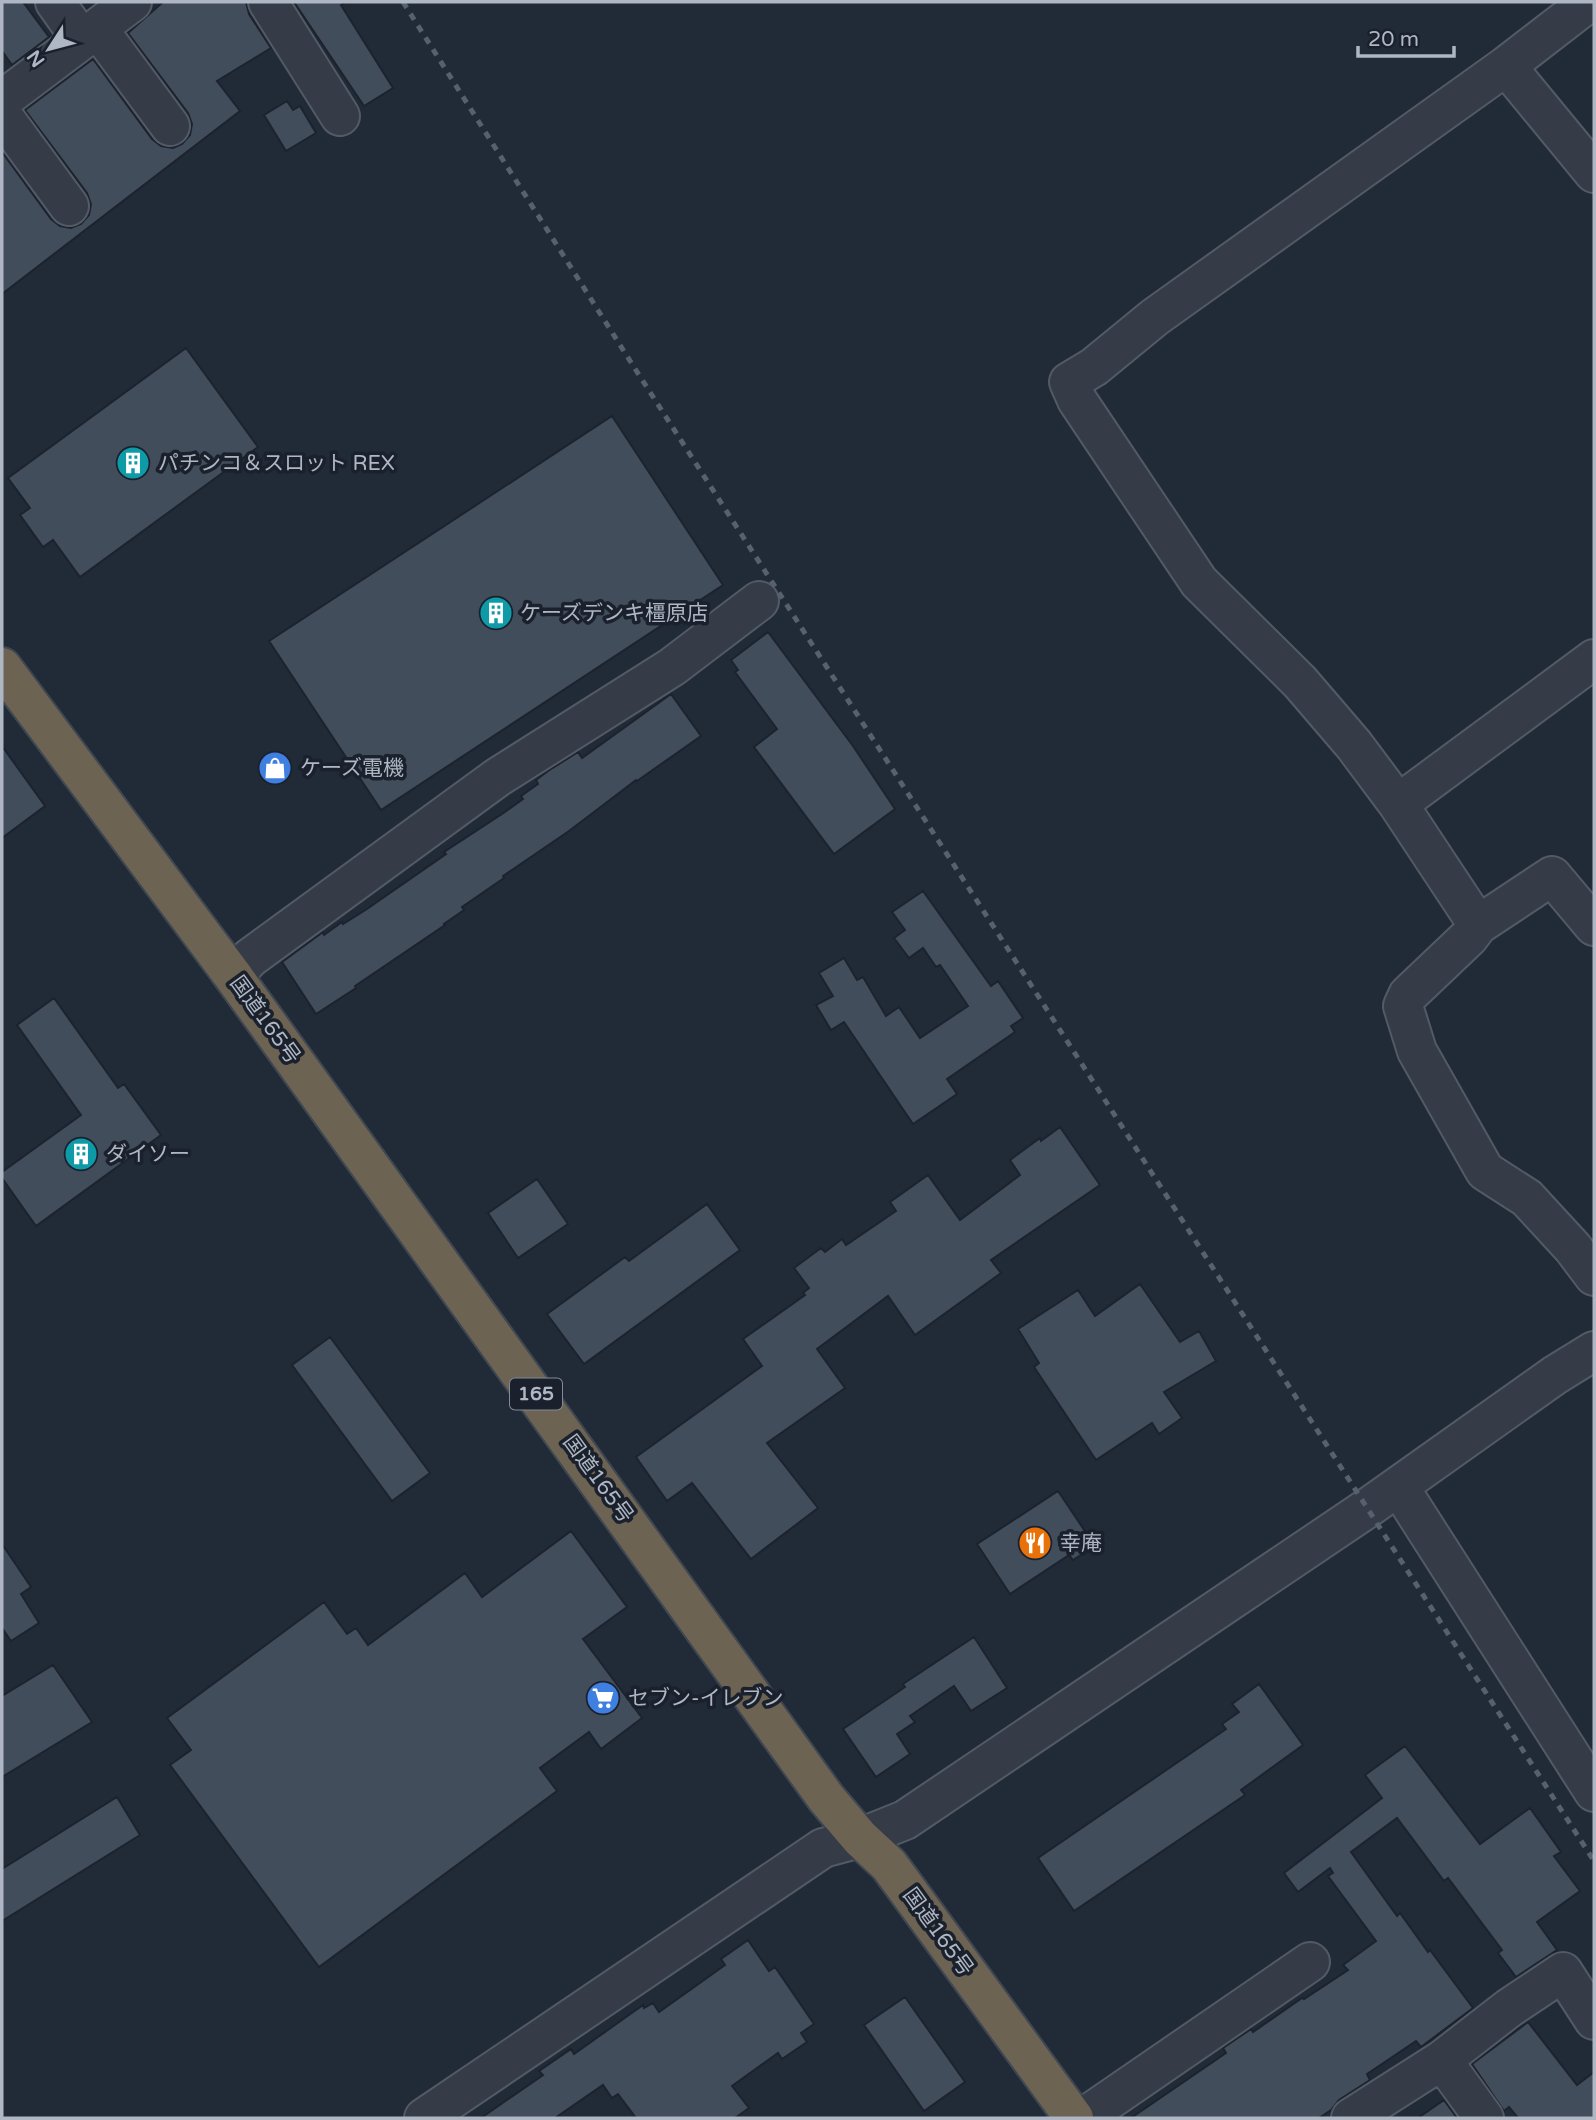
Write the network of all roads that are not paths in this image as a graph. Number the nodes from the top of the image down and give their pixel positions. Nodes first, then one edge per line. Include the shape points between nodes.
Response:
1 (55, 2) edge
2 (132, 2) edge
3 (268, 2) edge
4 (1589, 2) edge
5 (90, 34) junction
6 (1506, 66) junction
7 (2, 100) edge
8 (2, 115) edge
9 (340, 116) dead end
10 (170, 126) dead end
11 (1594, 173) edge
12 (69, 206) dead end
13 (759, 601) dead end
14 (1594, 659) edge
15 (2, 667) edge
16 (1398, 804) junction
17 (1478, 925) junction
18 (1594, 926) edge
19 (233, 975) junction
20 (1587, 1253) edge
21 (1594, 1351) edge
22 (1399, 1487) junction
23 (1594, 1792) edge
24 (860, 1838) junction
25 (1310, 1962) dead end
26 (1594, 2020) edge
27 (1442, 2060) junction
28 (424, 2118) edge
29 (1074, 2118) edge
30 (1083, 2118) edge
31 (1351, 2118) edge
32 (1484, 2118) edge

1 - 5 street
2 - 5 street
3 - 9 street
4 - 6 street
5 - 7 street
5 - 10 street
6 - 11 street
6 - 16 street via 1069,382 1199,583 1300,682
8 - 12 street
13 - 19 street via 672,667 498,777
14 - 16 street
15 - 19 highway, 国道165号 / 165
16 - 17 street
17 - 18 street via 1552,876
17 - 20 street via 1402,1006 1417,1051 1485,1171 1527,1198
19 - 24 highway, 国道165号 / 165 via 826,1798
21 - 22 street
22 - 23 street
22 - 24 street via 905,1820
24 - 28 street via 823,1848
24 - 29 highway, 国道165号 / 165 via 889,1865
25 - 30 street
26 - 27 street via 1563,1972
27 - 31 street
27 - 32 street

